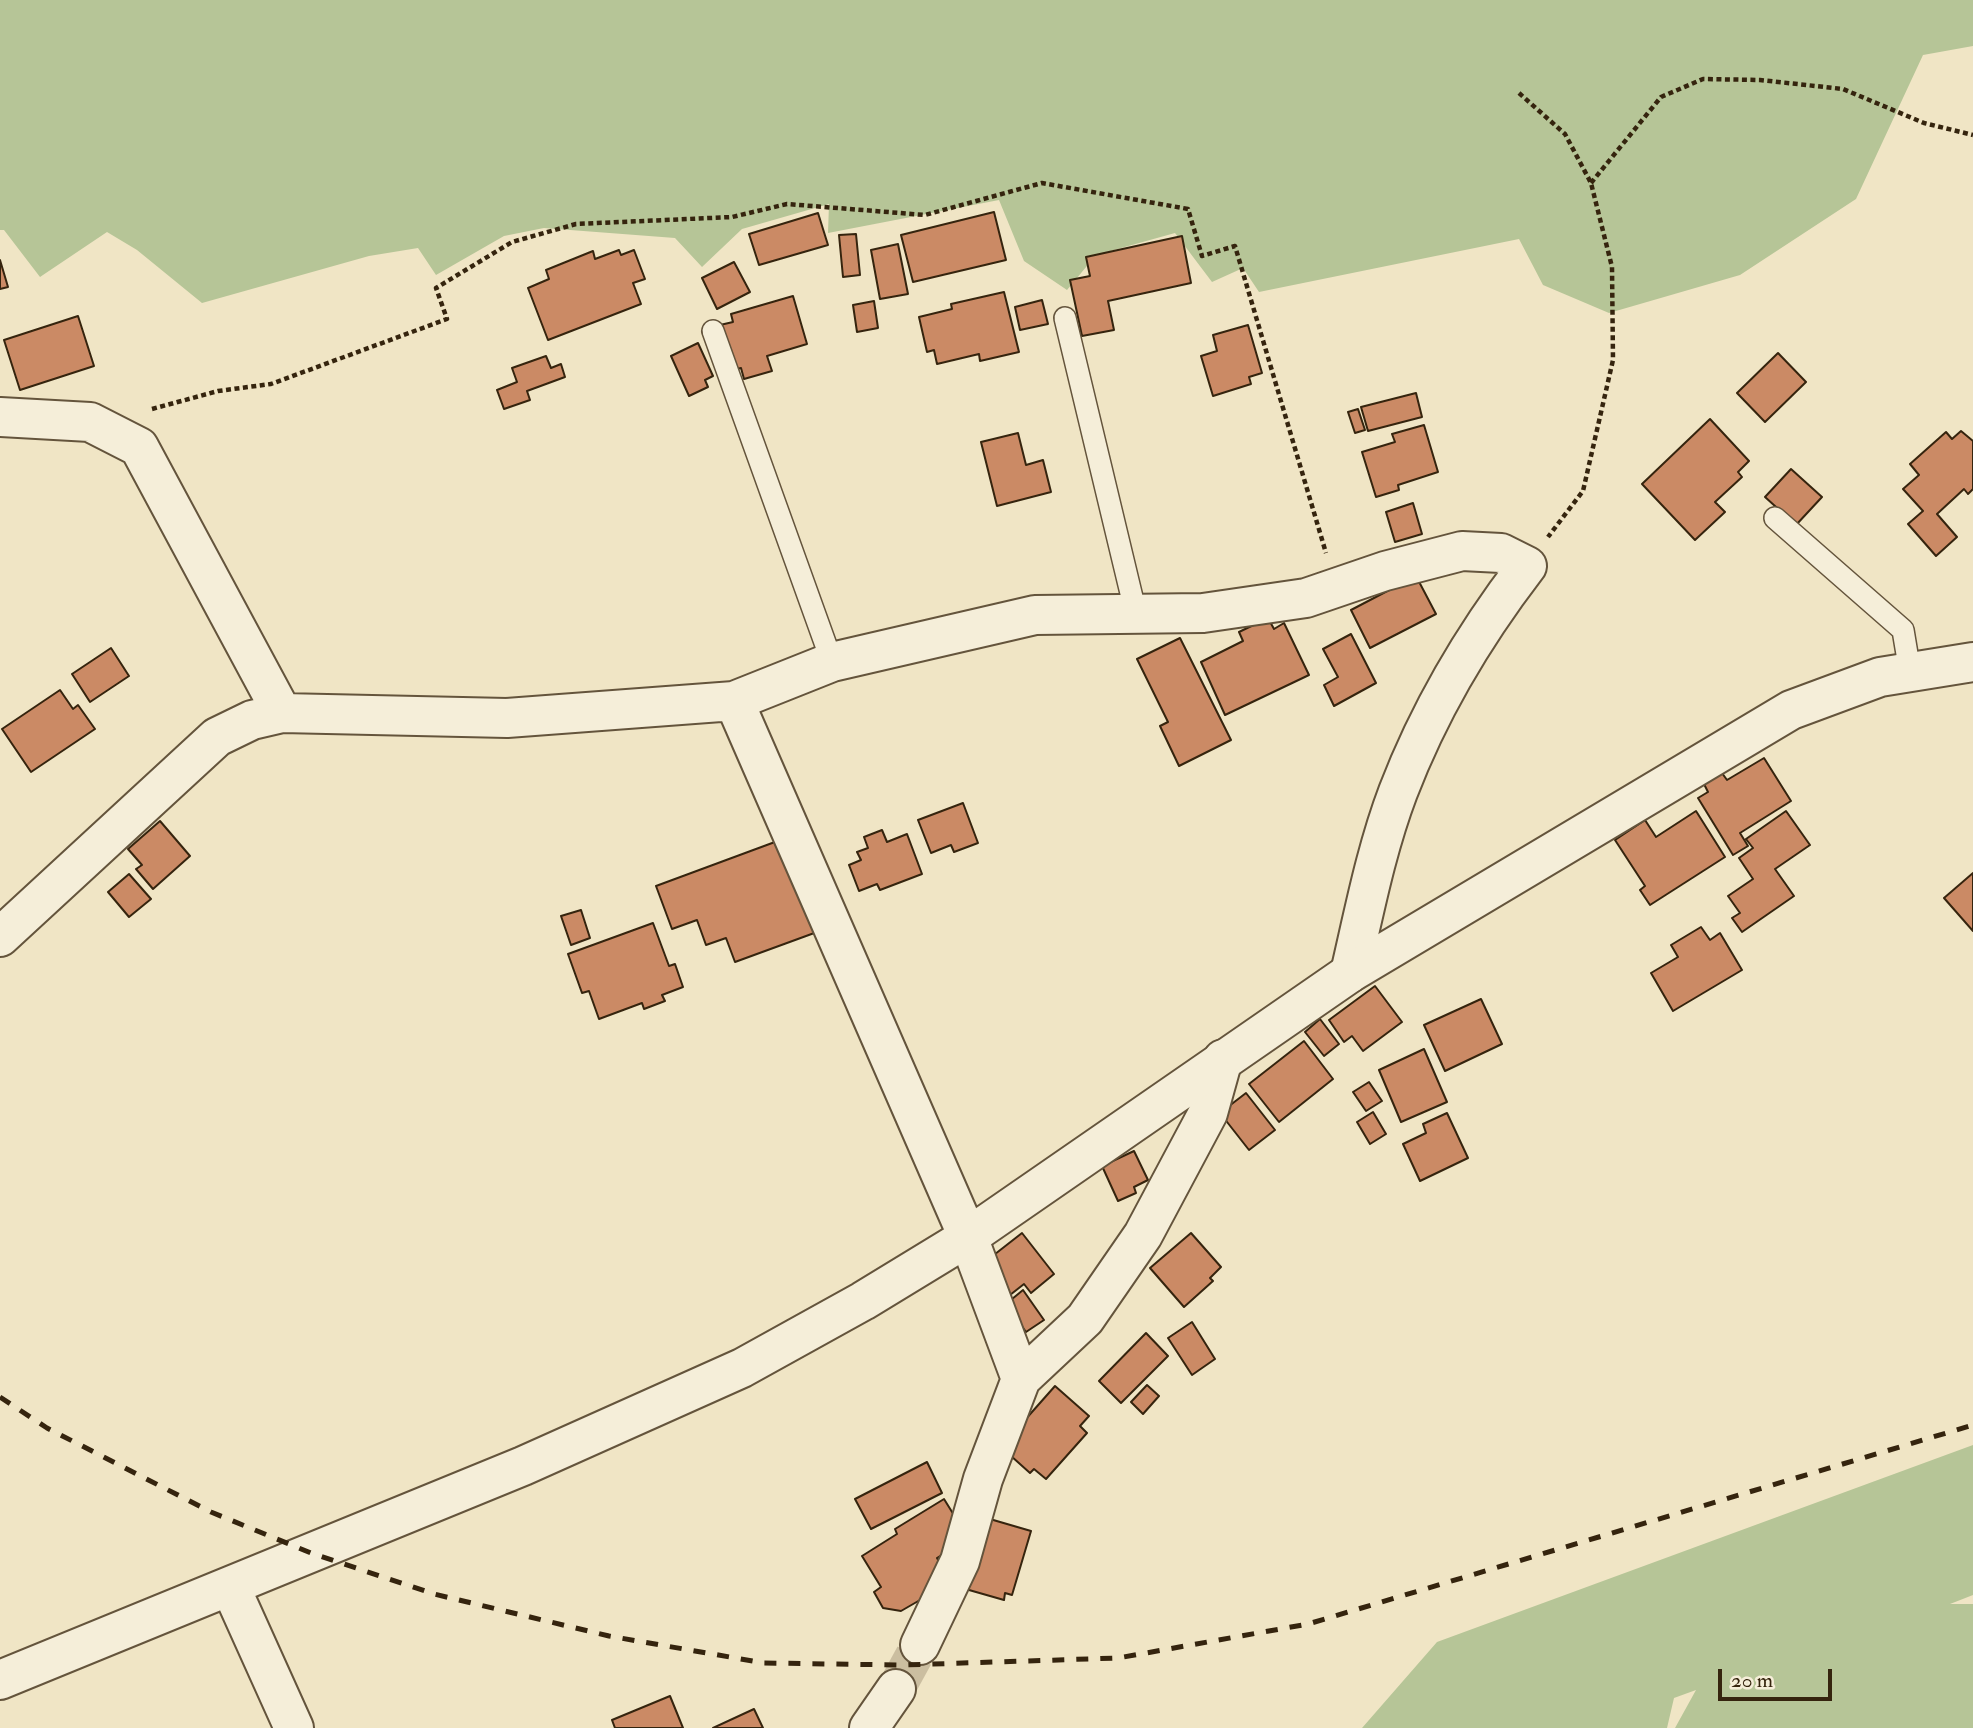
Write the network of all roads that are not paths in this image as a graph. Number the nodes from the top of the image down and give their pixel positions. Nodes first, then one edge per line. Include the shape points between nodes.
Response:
1 (1065, 317) dead end
2 (713, 331) dead end
3 (0, 417) edge
4 (1774, 518) dead end
5 (1136, 614) junction
6 (832, 662) junction
7 (1973, 662) edge
8 (1910, 672) junction
9 (734, 701) junction
10 (282, 713) junction
11 (0, 937) edge
12 (1350, 973) junction
13 (1223, 1059) junction
14 (968, 1237) junction
15 (1021, 1379) junction
16 (230, 1586) junction
17 (920, 1645) tunnel mouth
18 (0, 1680) edge
19 (895, 1689) tunnel mouth
20 (294, 1728) edge
21 (869, 1728) edge

1 - 5 lane
2 - 6 lane
3 - 10 street via 90,422 139,447
4 - 8 lane via 1903,630
5 - 6 street via 1035,615
5 - 12 street via 1203,613 1306,598 1462,551 1501,553 1527,566 1490,614 1451,678 1398,793
6 - 9 street
7 - 8 street
8 - 12 street via 1880,677 1791,710
9 - 10 street via 507,718
9 - 14 street
10 - 11 street via 252,719 217,737
12 - 13 street
13 - 14 street
13 - 15 street via 1208,1113 1143,1235 1085,1319
14 - 15 street
14 - 16 street via 743,1368 523,1466
15 - 17 street via 983,1479 960,1561
16 - 18 street
16 - 20 street
19 - 21 street

